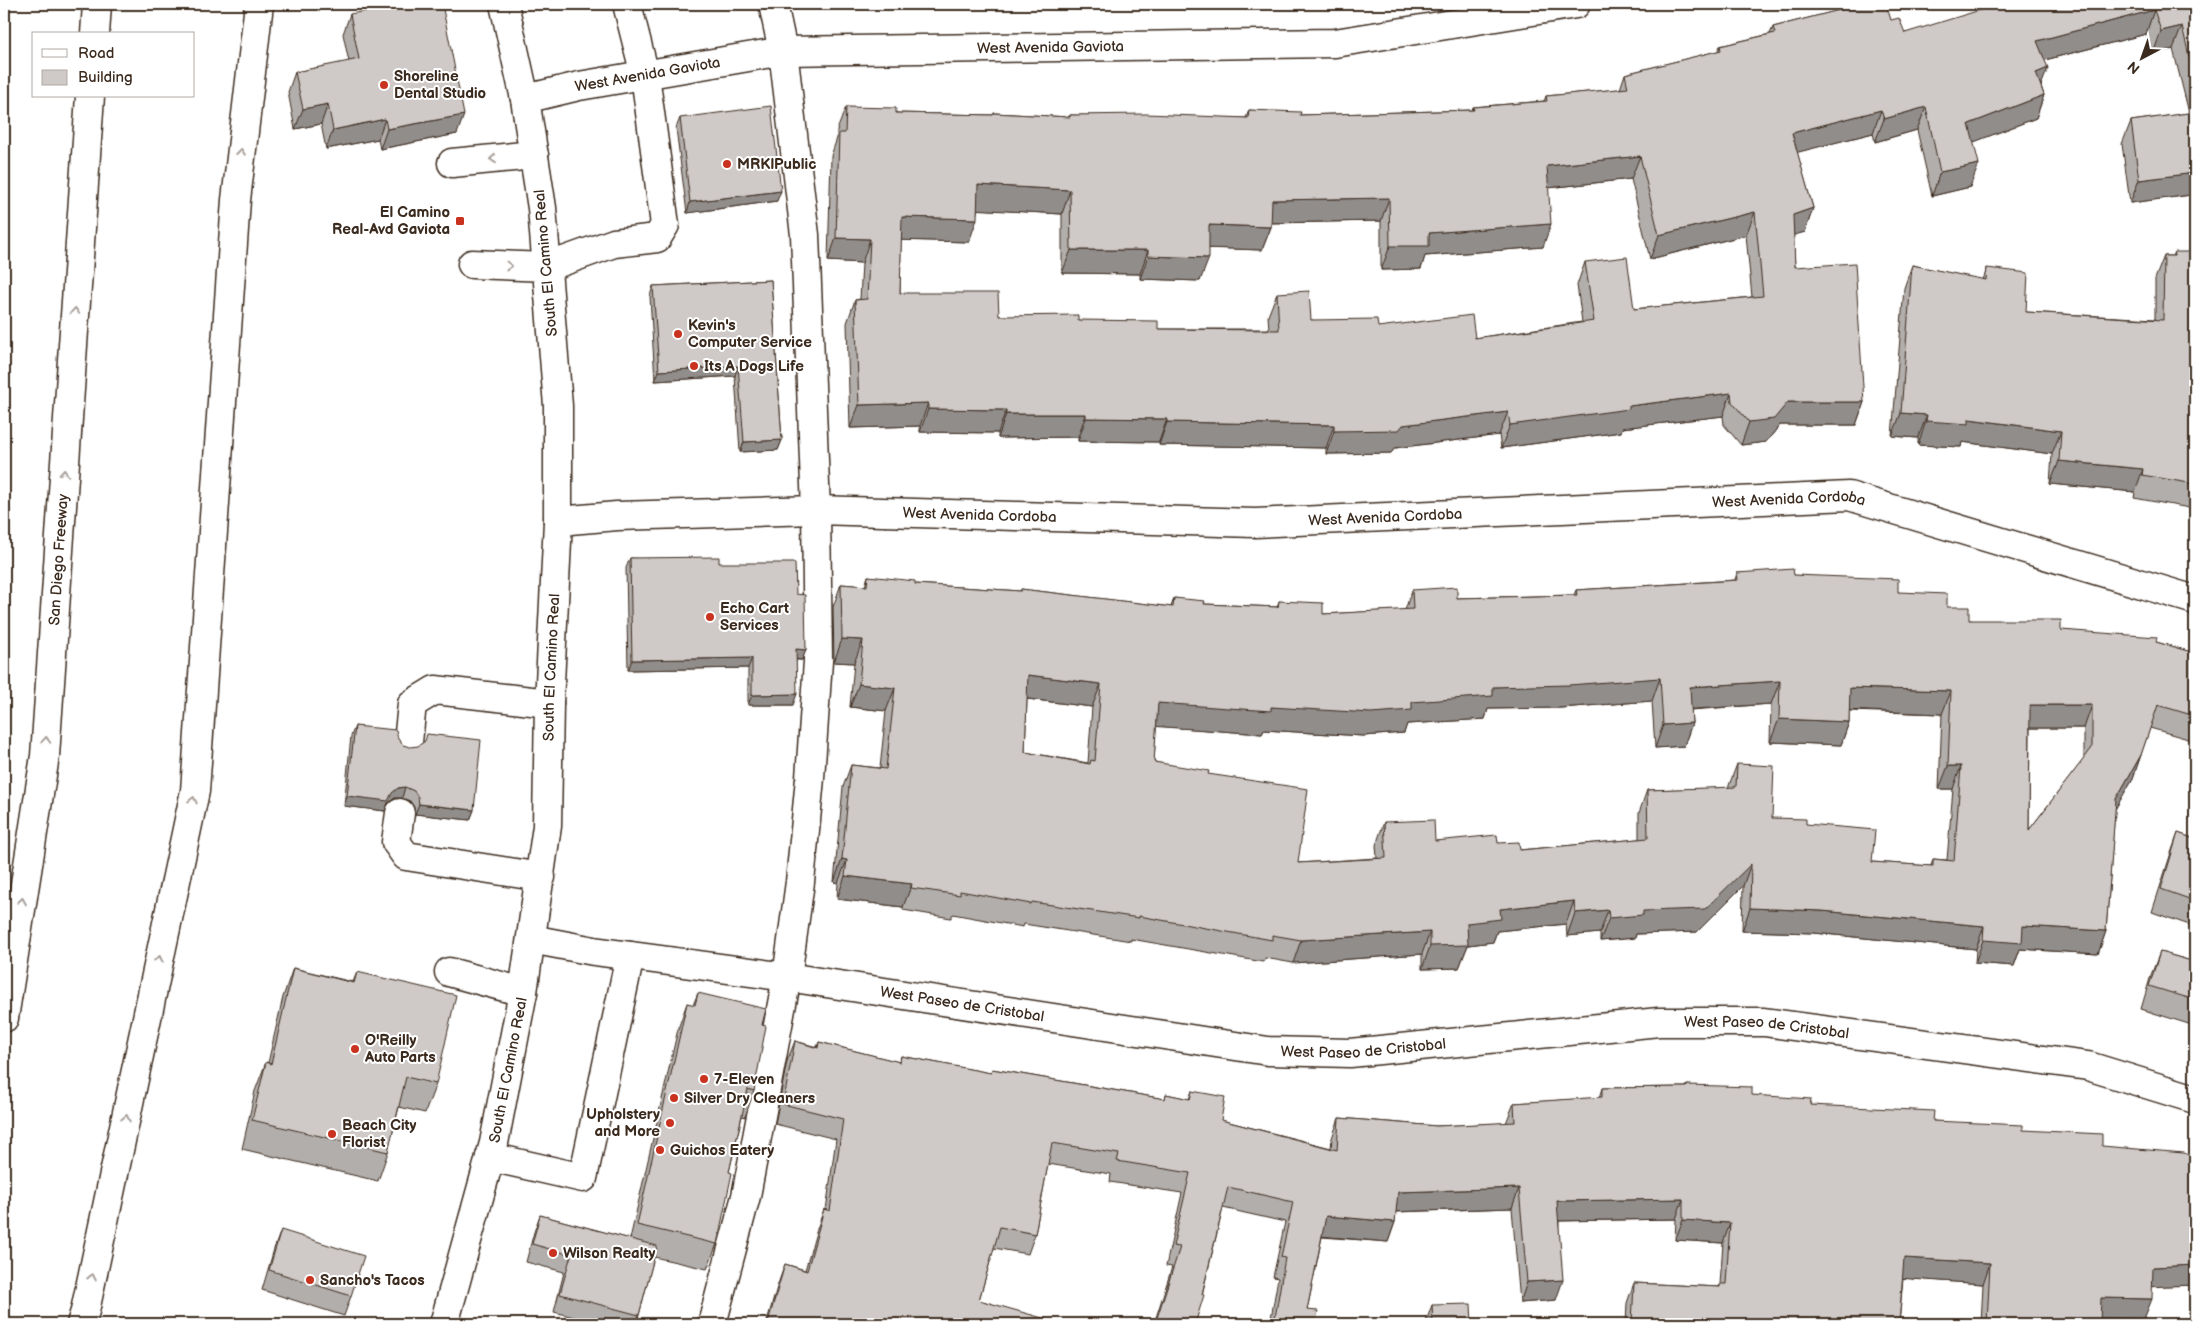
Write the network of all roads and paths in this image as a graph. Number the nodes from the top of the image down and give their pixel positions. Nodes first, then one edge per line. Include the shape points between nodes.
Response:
1 (97, 4) edge
2 (259, 4) edge
3 (504, 4) edge
4 (626, 4) edge
5 (773, 4) edge
6 (1576, 4) edge
7 (95, 32) edge
8 (783, 51) junction
9 (645, 75) junction
10 (90, 98) edge
11 (525, 99) junction
12 (534, 155) junction
13 (452, 163) dead end
14 (472, 264) dead end
15 (547, 266) junction
16 (816, 510) junction
17 (558, 521) junction
18 (2195, 600) edge
19 (549, 703) junction
20 (408, 742) dead end
21 (400, 812) dead end
22 (541, 877) junction
23 (531, 939) junction
24 (630, 956) junction
25 (449, 972) dead end
26 (787, 977) junction
27 (523, 992) junction
28 (4, 1018) edge
29 (2195, 1099) edge
30 (490, 1157) junction
31 (81, 1324) edge
32 (444, 1324) edge
33 (712, 1324) edge

1 - 7 main road
31 -> 2 main road via 195,791 236,200
3 - 11 main road, South El Camino Real
4 - 9 main road
5 - 8 main road
6 - 8 main road, West Avenida Gaviota via 1335,43
8 - 9 main road, West Avenida Gaviota
8 - 16 main road via 804,235
9 - 11 main road, West Avenida Gaviota
9 - 15 main road via 665,225 657,238 614,243
28 -> 10 main road, San Diego Freeway via 45,756
11 - 12 main road, South El Camino Real
12 -> 13 main road
12 - 15 main road, South El Camino Real
14 -> 15 main road
15 - 17 main road, South El Camino Real via 558,406
16 - 17 main road, West Avenida Cordoba
16 - 18 main road, West Avenida Cordoba via 1255,523 1849,496
16 - 26 main road via 818,661 800,882
17 - 19 main road, South El Camino Real
19 - 20 main road via 435,690 412,704
19 - 22 main road, South El Camino Real via 547,826
21 - 22 main road via 396,842 406,856
22 - 23 main road, South El Camino Real
23 - 24 main road, West Paseo de Cristobal
23 - 27 main road, South El Camino Real
24 - 26 main road, West Paseo de Cristobal
24 - 30 main road via 583,1178
25 - 27 main road
26 - 29 main road, West Paseo de Cristobal via 1268,1051 1350,1053 1659,1022 1764,1022 2088,1066
26 - 33 main road via 746,1196
27 - 30 main road, South El Camino Real
30 - 32 main road, South El Camino Real

